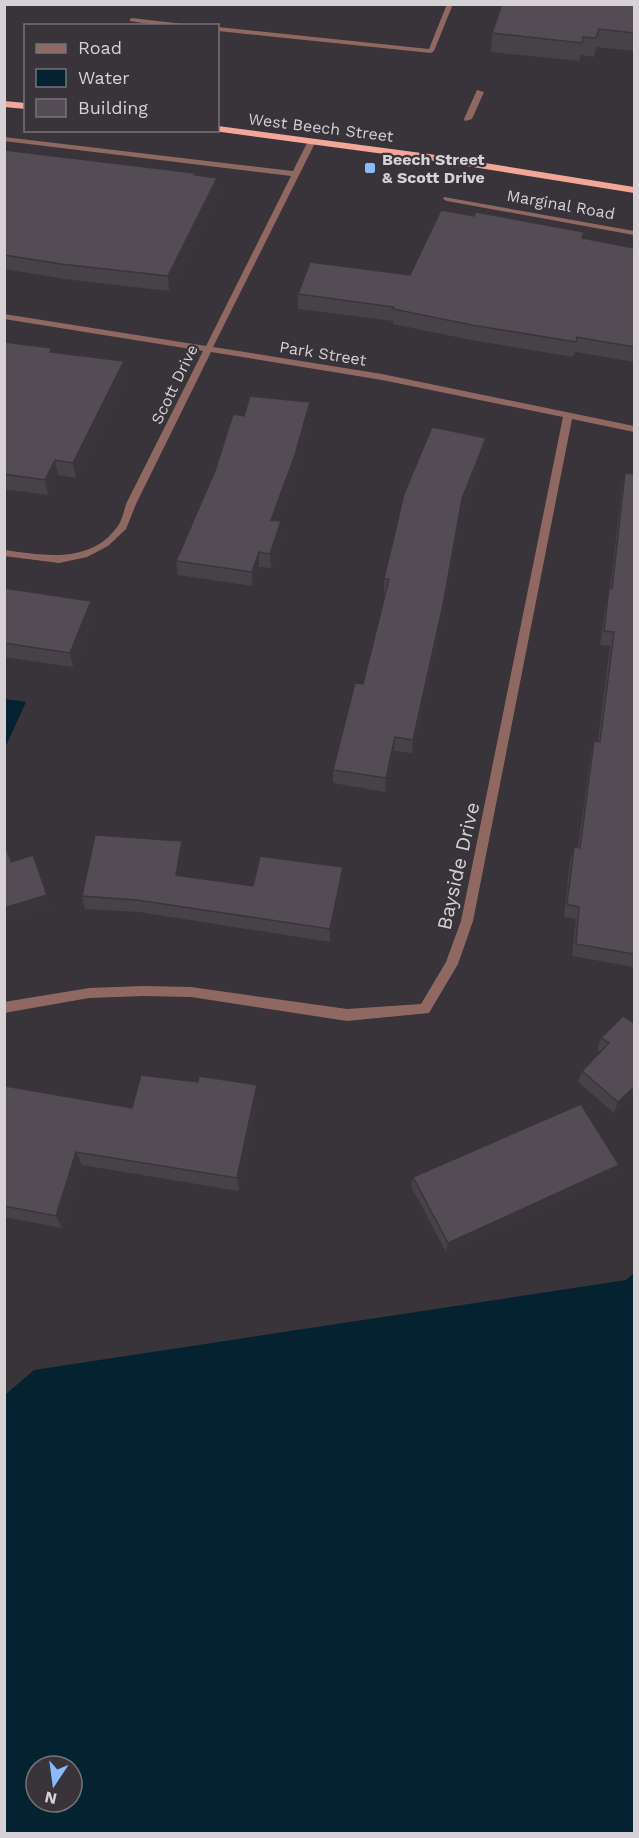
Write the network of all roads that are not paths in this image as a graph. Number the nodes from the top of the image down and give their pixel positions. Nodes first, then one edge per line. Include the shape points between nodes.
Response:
1 (450, 4) edge
2 (132, 20) dead end
3 (166, 24) edge
4 (219, 29) edge
5 (480, 92) dead end
6 (4, 104) edge
7 (24, 106) edge
8 (468, 119) dead end
9 (219, 129) edge
10 (4, 139) edge
11 (312, 141) junction
12 (296, 174) junction
13 (634, 190) edge
14 (447, 199) dead end
15 (634, 233) edge
16 (4, 316) edge
17 (208, 350) junction
18 (568, 415) junction
19 (634, 429) edge
20 (4, 554) edge
21 (4, 1008) edge

1 - 4 street via 431,51
2 - 3 street
5 - 8 street
6 - 7 highway
9 - 11 highway, West Beech Street
10 - 12 street
11 - 12 street, Scott Drive
11 - 13 highway, West Beech Street
12 - 17 street, Scott Drive
14 - 15 street, Marginal Road
16 - 17 street, Park Street
17 - 18 street, Park Street via 382,377
17 - 20 street, Scott Drive via 123,527 105,544 84,555 59,560
18 - 19 street, Park Street
18 - 21 street, Bayside Drive via 467,921 452,964 425,1009 347,1015 191,992 143,991 89,993

